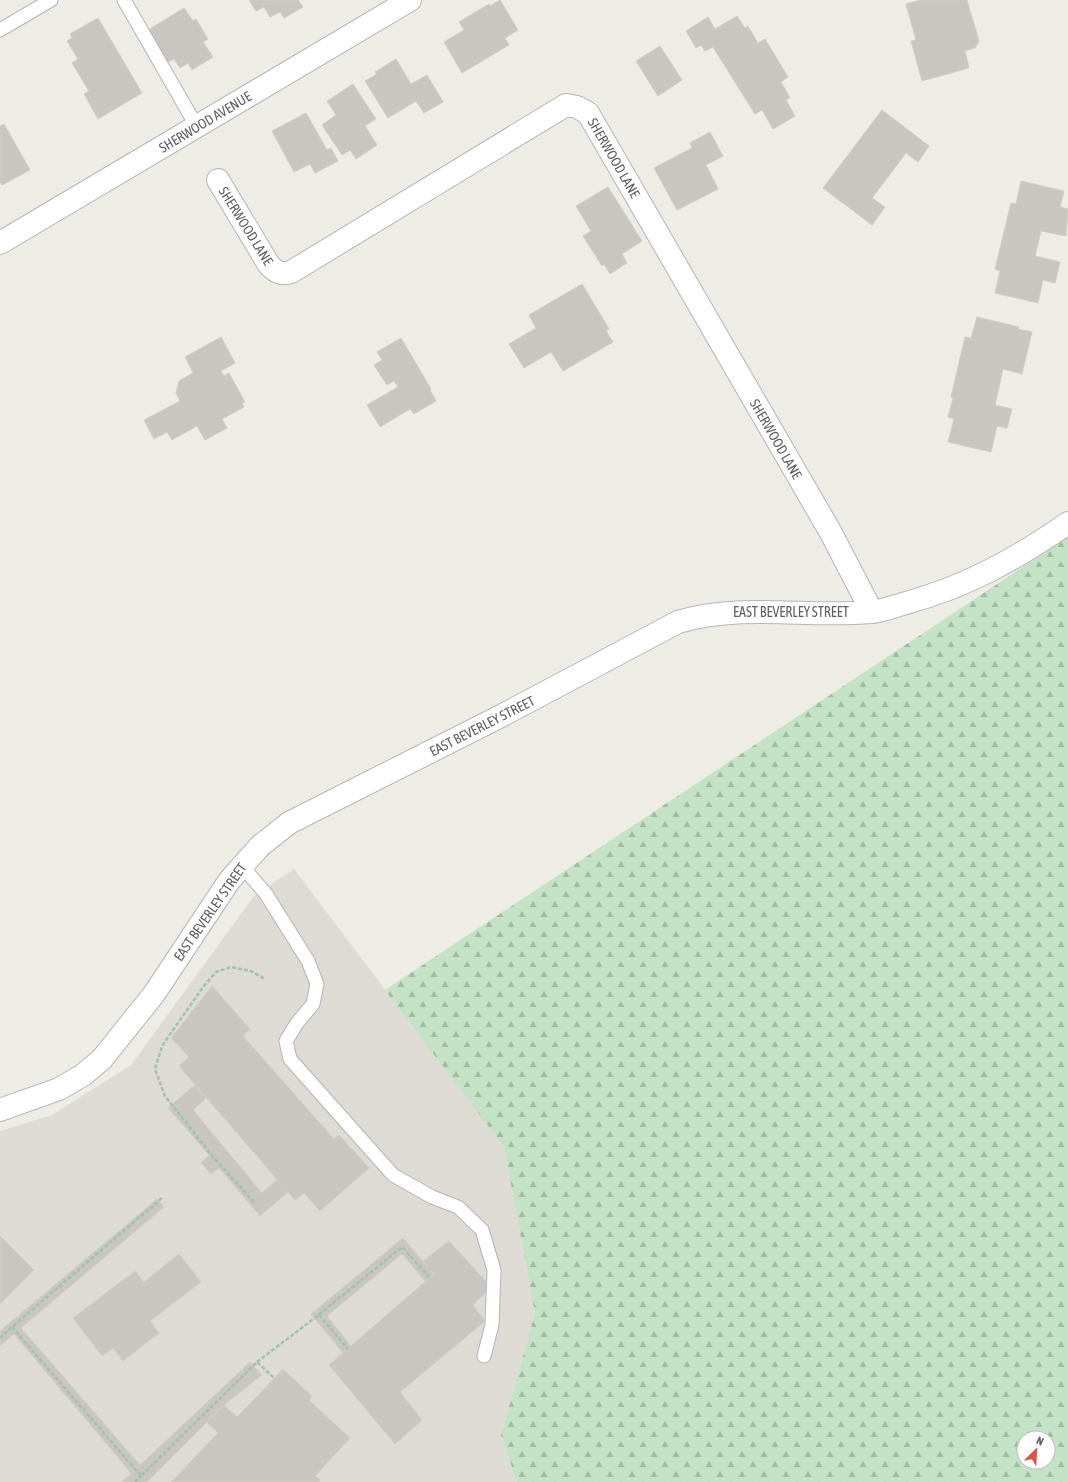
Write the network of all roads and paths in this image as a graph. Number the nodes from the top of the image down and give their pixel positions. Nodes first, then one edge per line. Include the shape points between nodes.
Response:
1 (51, 0) edge
2 (124, 0) edge
3 (410, 0) edge
4 (0, 30) edge
5 (197, 127) junction
6 (218, 180) dead end
7 (0, 243) edge
8 (1068, 523) edge
9 (872, 612) junction
10 (242, 866) junction
11 (265, 979) dead end
12 (0, 1110) edge
13 (162, 1198) dead end
14 (254, 1202) dead end
15 (430, 1278) dead end
16 (319, 1315) junction
17 (12, 1328) junction
18 (0, 1338) edge
19 (348, 1349) dead end
20 (484, 1356) dead end
21 (257, 1362) junction
22 (274, 1378) dead end
23 (141, 1476) junction
24 (135, 1482) edge

1 - 4 lane
2 - 5 lane
3 - 5 street, SHERWOOD AVENUE
5 - 7 street, SHERWOOD AVENUE
6 - 9 street, SHERWOOD LANE via 269,265 277,272 285,274 566,105 583,109 588,113 832,533
8 - 9 street, EAST BEVERLEY STREET via 994,570 935,595
9 - 10 street, EAST BEVERLEY STREET via 731,612 678,622 501,716 289,823 260,846
10 - 12 street, EAST BEVERLEY STREET via 214,901 154,994 102,1059 83,1075 59,1089
10 - 20 lane via 266,894 308,961 317,984 313,1004 286,1041 290,1059 393,1175 432,1197 458,1207 482,1230 494,1270 492,1325
11 - 14 path via 231,967 216,972 162,1046 155,1070 165,1096
13 - 17 path
15 - 16 path via 402,1247
16 - 19 path
16 - 21 path
17 - 18 path
17 - 23 path
21 - 22 path
21 - 23 path
23 - 24 path

